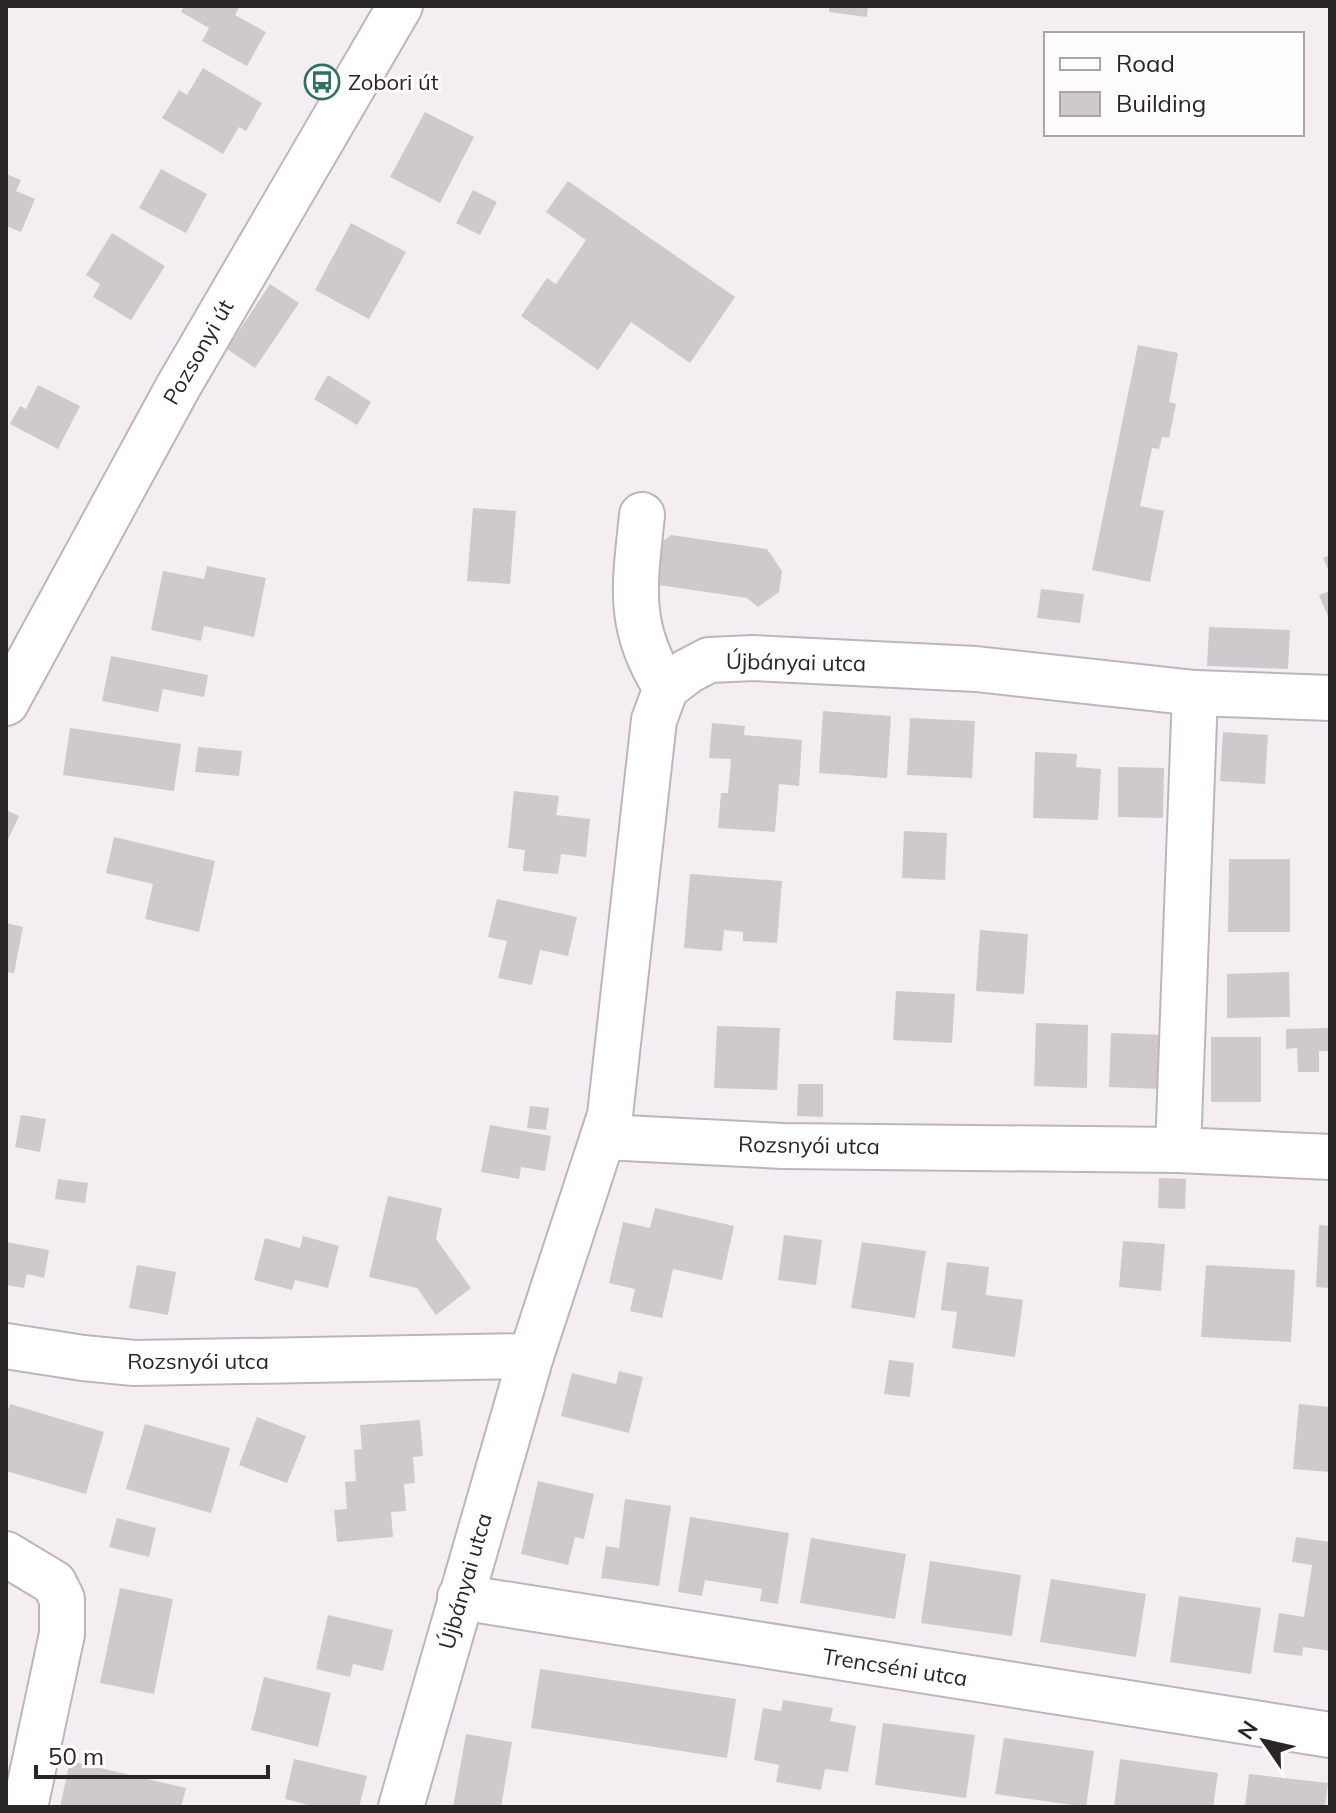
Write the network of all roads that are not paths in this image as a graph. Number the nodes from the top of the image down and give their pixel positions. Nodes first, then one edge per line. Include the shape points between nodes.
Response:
1 (385, 11) edge
2 (642, 515) dead end
3 (666, 688) junction
4 (1195, 693) junction
5 (1330, 698) edge
6 (6, 701) edge
7 (604, 1137) junction
8 (1178, 1150) junction
9 (1330, 1157) edge
10 (6, 1346) edge
11 (531, 1356) junction
12 (6, 1554) edge
13 (460, 1597) junction
14 (1330, 1735) edge
15 (25, 1807) edge
16 (401, 1807) edge

1 - 6 street, Pozsonyi út
2 - 3 street via 634,597 640,635
3 - 4 street, Újbányai utca via 709,660 753,658 976,669
3 - 7 street via 654,720 614,1089
4 - 5 street
4 - 8 street
7 - 8 street, Rozsnyói utca via 783,1146
7 - 11 street
8 - 9 street, Rozsnyói utca
10 - 11 street, Rozsnyói utca via 134,1363
11 - 13 street, Újbányai utca
12 - 15 street via 54,1583 62,1599 62,1634
13 - 14 street, Trencséni utca
13 - 16 street, Újbányai utca

